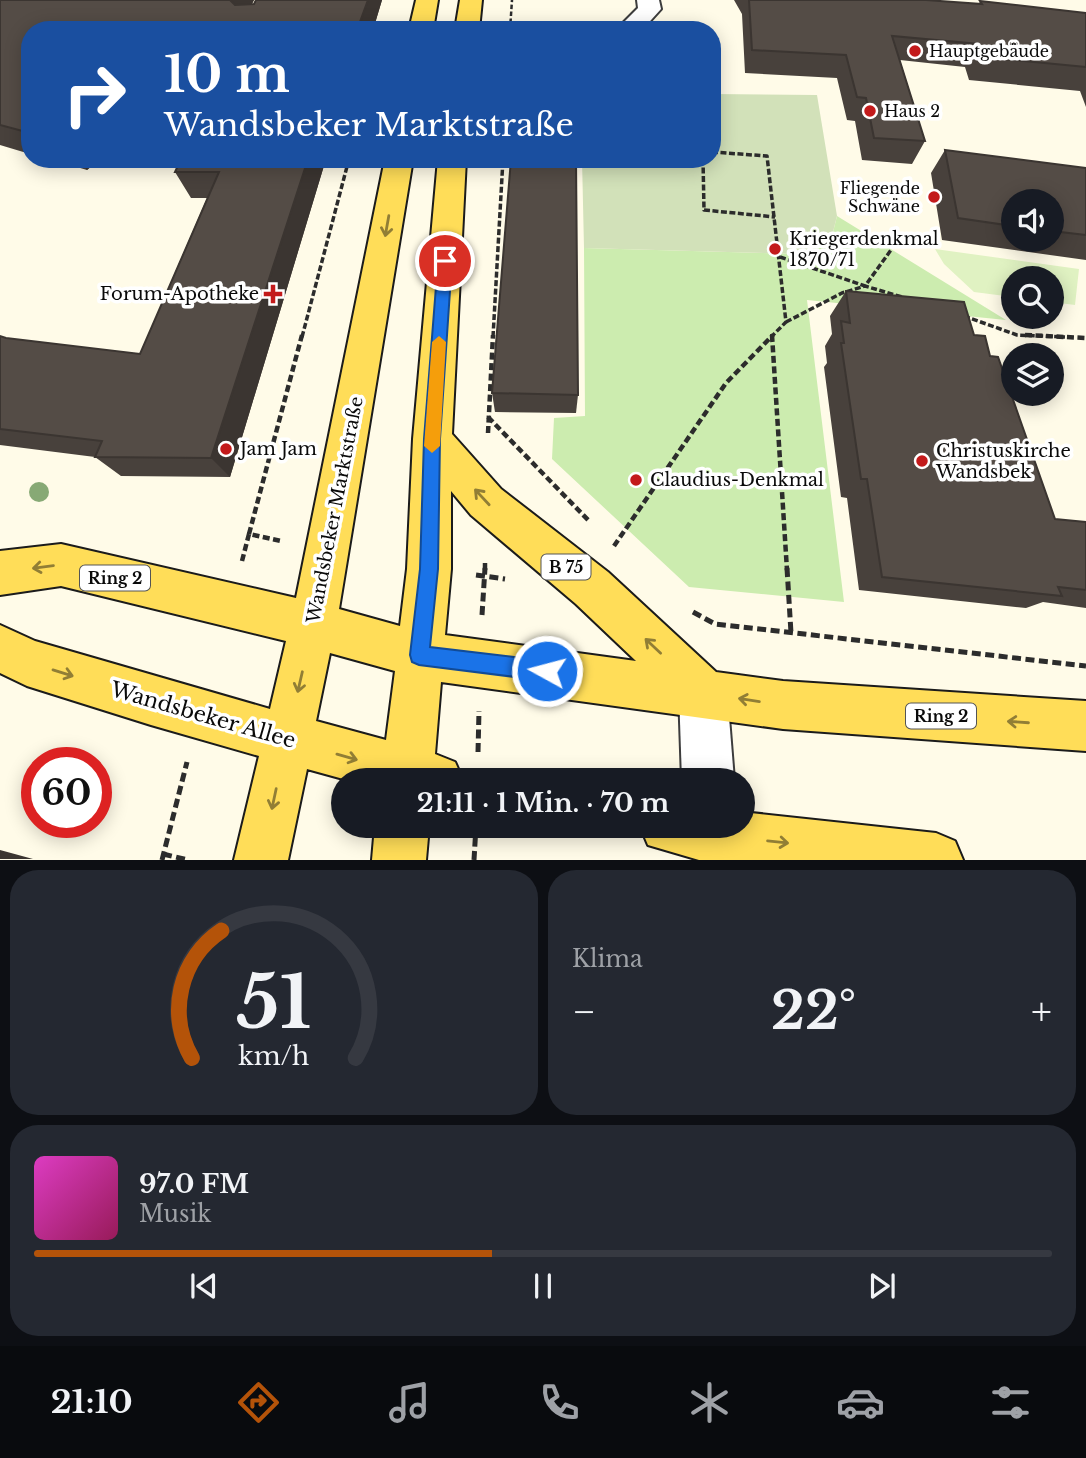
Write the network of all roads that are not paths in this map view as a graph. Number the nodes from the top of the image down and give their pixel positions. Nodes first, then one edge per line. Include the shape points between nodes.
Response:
1 (426, 0) edge
2 (471, 0) edge
3 (648, 0) edge
4 (422, 21) edge
5 (468, 21) edge
6 (637, 21) edge
7 (396, 168) edge
8 (451, 168) edge
9 (432, 439) junction
10 (0, 573) edge
11 (314, 625) junction
12 (0, 648) edge
13 (419, 655) junction
14 (703, 692) junction
15 (1086, 726) edge
16 (287, 739) junction
17 (381, 768) edge
18 (417, 768) edge
19 (707, 768) edge
20 (401, 838) edge
21 (714, 838) edge
22 (261, 859) edge
23 (399, 859) edge
24 (936, 859) edge

1 - 4 main road
2 - 5 main road
3 - 6 lane via 650,9
7 -> 11 main road, Wandsbeker Marktstraße
8 - 9 main road
9 - 13 main road via 429,569
14 -> 9 main road, B 75 via 593,589 486,502
11 -> 10 main road, Ring 2 via 61,565
11 - 13 main road, Ring 2
11 -> 16 main road, Wandsbeker Marktstraße
12 -> 16 main road, Wandsbeker Allee via 27,662
13 - 14 main road, Ring 2
13 - 18 main road
15 -> 14 main road, Ring 2 via 795,706
14 - 19 lane
16 -> 17 main road, Wandsbeker Allee
16 -> 22 main road, Wandsbeker Marktstraße
20 - 23 main road
21 -> 24 main road

